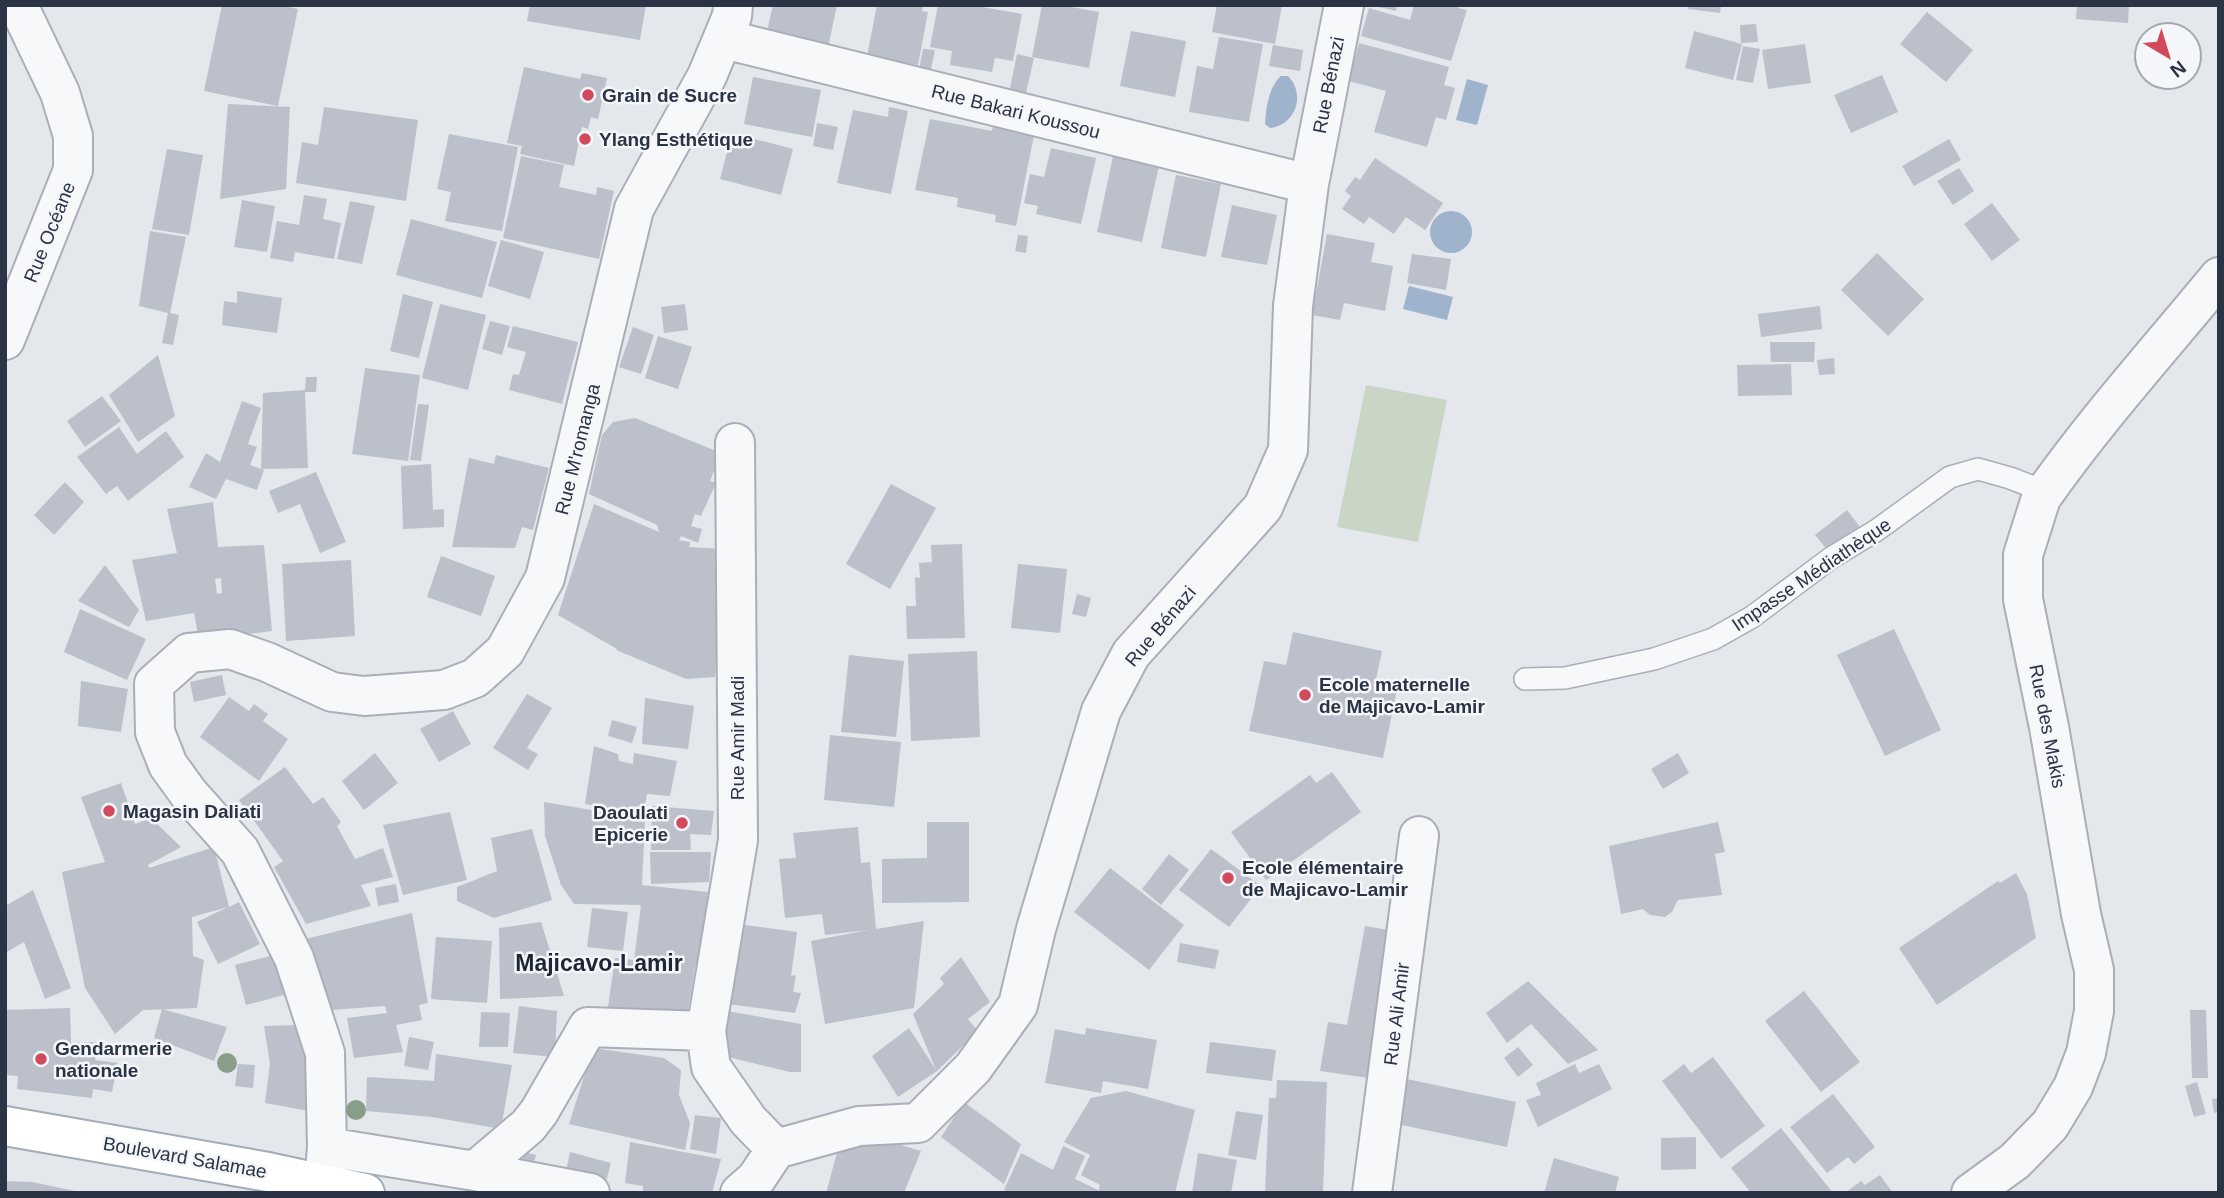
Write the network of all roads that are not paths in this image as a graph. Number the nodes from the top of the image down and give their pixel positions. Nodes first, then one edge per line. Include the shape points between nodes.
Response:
1 (18, 5) edge
2 (1344, 5) edge
3 (728, 22) edge
4 (1309, 184) junction
5 (2219, 277) edge
6 (5, 340) edge
7 (735, 443) dead end
8 (2046, 492) junction
9 (1525, 679) dead end
10 (1419, 836) dead end
11 (706, 1031) junction
12 (5, 1126) edge
13 (776, 1149) junction
14 (325, 1165) junction
15 (475, 1171) junction
16 (365, 1193) edge
17 (590, 1193) edge
18 (740, 1193) edge
19 (1372, 1193) edge
20 (1971, 1193) edge

1 - 6 street, Rue Océane via 60,93 73,136 73,170
2 - 4 street, Rue Bénazi
3 - 4 street, Rue Bakari Koussou
3 - 14 street, Rue M'romanga via 707,76 634,209 545,578 505,651 475,678 444,690 364,696 331,692 230,649 189,653 154,684 155,732 168,765 240,851 294,958 325,1053
4 - 13 street, Rue Bénazi via 1293,306 1288,450 1263,507 1131,654 1101,711 1018,1005 973,1068 918,1123 859,1126
5 - 8 street, Rue des Makis
7 - 11 street, Rue Amir Madi via 738,840
8 - 9 lane, Impasse Médiathèque via 1978,469 1950,477 1752,617 1713,639 1654,659 1565,678
8 - 20 street, Rue des Makis via 2023,555 2023,599 2094,970 2094,1011 2086,1053 2050,1125 2015,1161
10 - 19 street, Rue Ali Amir
11 - 13 street, Rue Amir Madi via 711,1067 748,1120
11 - 15 street via 588,1027 539,1112
12 - 14 main road, Boulevard Salamae via 148,1150
13 - 18 street via 756,1179
14 - 15 street
14 - 16 main road, Boulevard Salamae
15 - 17 street

